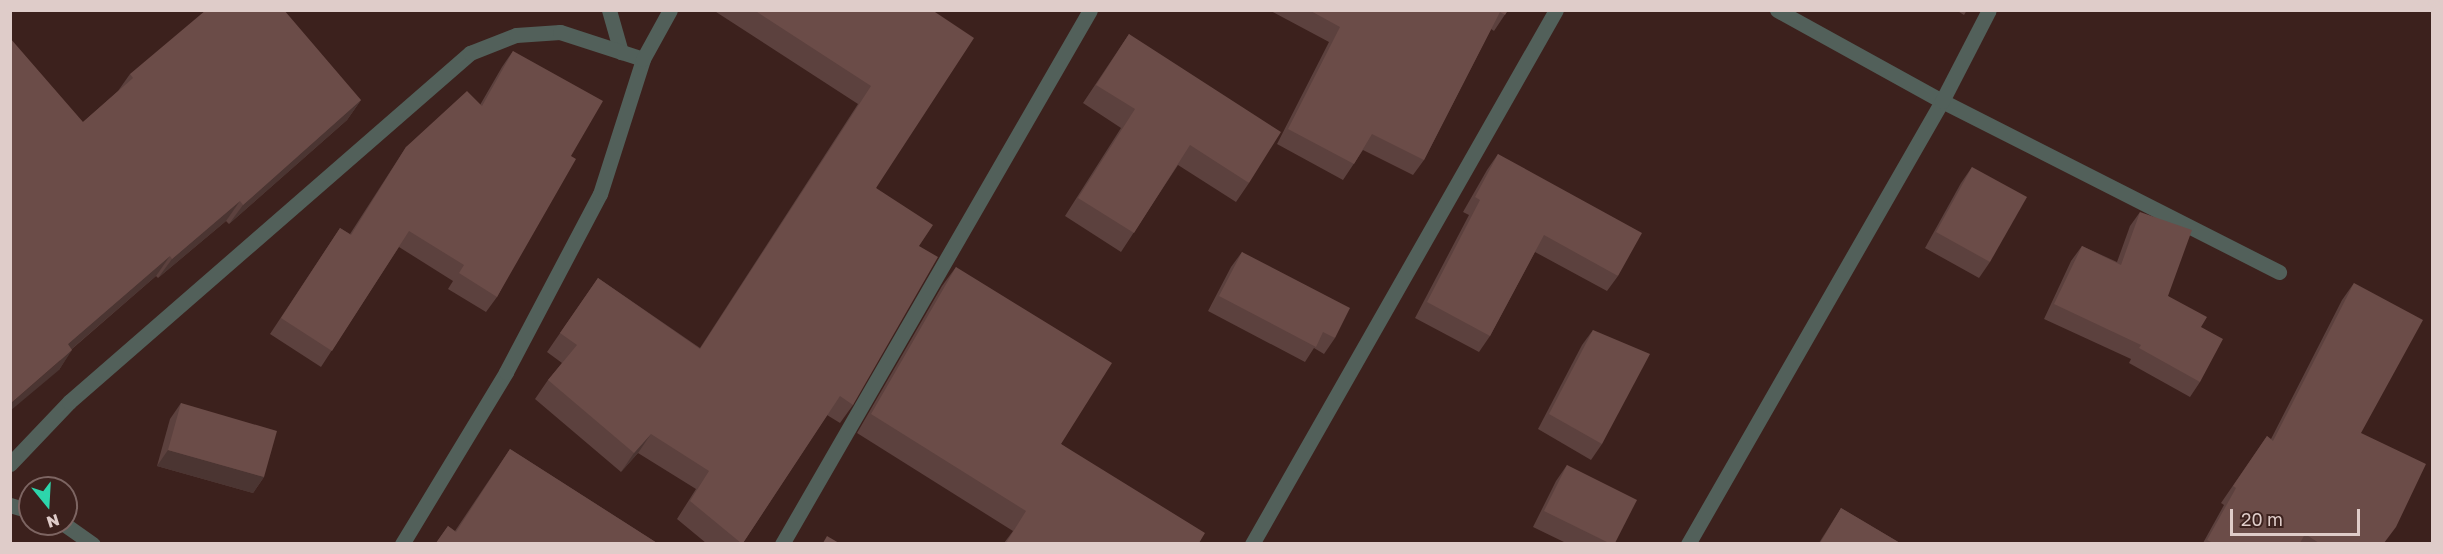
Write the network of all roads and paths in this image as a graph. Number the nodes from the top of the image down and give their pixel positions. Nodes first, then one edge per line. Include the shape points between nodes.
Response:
1 (609, 10) edge
2 (670, 10) edge
3 (1090, 10) edge
4 (1556, 10) edge
5 (1778, 10) edge
6 (1989, 10) edge
7 (621, 52) junction
8 (643, 59) junction
9 (1942, 101) junction
10 (2279, 272) dead end
11 (10, 465) edge
12 (78, 533) edge
13 (93, 543) edge
14 (402, 543) edge
15 (782, 543) edge
16 (1252, 543) edge
17 (1688, 543) edge

1 - 7 street
2 - 8 street
3 - 15 street
4 - 16 street
5 - 9 street
6 - 9 street
7 - 8 street
7 - 11 street via 560,32 516,35 470,53 69,402
8 - 14 street via 600,194 506,372
9 - 10 street
9 - 17 street
12 - 13 street

